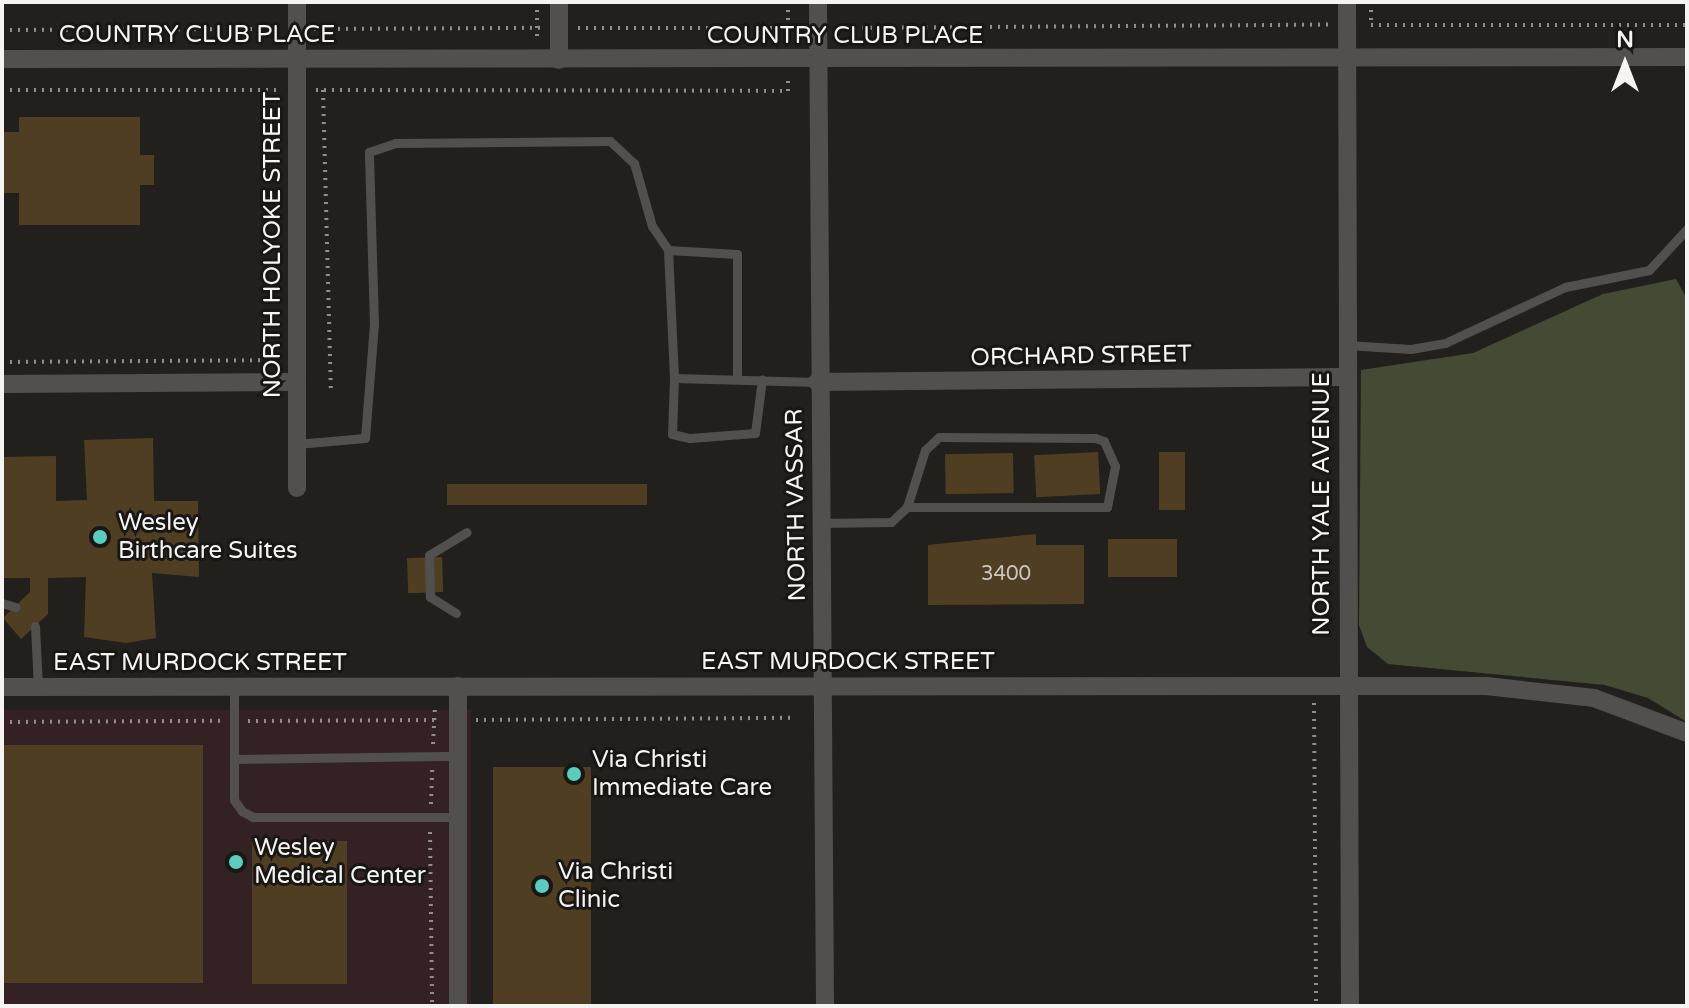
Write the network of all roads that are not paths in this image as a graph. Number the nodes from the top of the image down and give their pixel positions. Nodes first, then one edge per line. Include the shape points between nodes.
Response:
1 (297, 2) edge
2 (559, 2) edge
3 (818, 2) edge
4 (1347, 2) edge
5 (1687, 57) edge
6 (1347, 58) junction
7 (2, 59) edge
8 (297, 60) junction
9 (559, 60) junction
10 (817, 60) junction
11 (1687, 229) edge
12 (668, 250) junction
13 (1346, 345) junction
14 (1346, 377) junction
15 (674, 378) junction
16 (737, 378) junction
17 (762, 379) junction
18 (296, 382) junction
19 (817, 382) junction
20 (2, 384) edge
21 (297, 444) junction
22 (297, 488) dead end
23 (907, 507) junction
24 (820, 523) junction
25 (467, 532) dead end
26 (2, 603) edge
27 (15, 607) dead end
28 (456, 613) dead end
29 (35, 626) dead end
30 (458, 686) junction
31 (2, 687) edge
32 (38, 687) junction
33 (234, 687) junction
34 (824, 688) junction
35 (1346, 688) junction
36 (1687, 733) edge
37 (459, 756) junction
38 (234, 759) junction
39 (458, 817) junction
40 (458, 1006) edge
41 (825, 1006) edge
42 (1350, 1006) edge

1 - 8 street, NORTH HOLYOKE STREET
2 - 9 street
3 - 10 street, NORTH VASSAR
4 - 6 street, NORTH YALE AVENUE
5 - 6 street, COUNTRY CLUB PLACE
6 - 10 street, COUNTRY CLUB PLACE
6 - 13 street, NORTH YALE AVENUE
7 - 8 street, COUNTRY CLUB PLACE
8 - 9 street, COUNTRY CLUB PLACE
8 - 18 street, NORTH HOLYOKE STREET
9 - 10 street, COUNTRY CLUB PLACE
10 - 19 street, NORTH VASSAR
11 - 13 lane via 1649,270 1565,287 1445,343 1411,349
12 - 15 lane
12 - 16 lane via 737,254
12 - 21 lane via 652,226 634,163 610,141 440,140 369,152 374,324 365,438
13 - 14 street, NORTH YALE AVENUE
14 - 19 street, ORCHARD STREET
14 - 35 street, NORTH YALE AVENUE
15 - 16 lane
15 - 17 lane via 672,434 690,438 755,433
16 - 17 lane
17 - 19 lane
18 - 20 street
18 - 21 street, NORTH HOLYOKE STREET
19 - 24 street, NORTH VASSAR
21 - 22 street, NORTH HOLYOKE STREET
23 - 23 lane via 1107,507 1115,466 1104,441 1095,438 939,437 925,450
23 - 24 lane via 891,522
24 - 34 street, NORTH VASSAR
25 - 28 lane via 429,555 430,597
26 - 27 lane
29 - 32 lane
30 - 33 street, EAST MURDOCK STREET
30 - 34 street, EAST MURDOCK STREET
30 - 37 street
31 - 32 street, EAST MURDOCK STREET
32 - 33 street, EAST MURDOCK STREET
33 - 38 lane
34 - 35 street, EAST MURDOCK STREET
34 - 41 street, NORTH VASSAR
35 - 36 street, EAST MURDOCK STREET via 1558,691 1635,710
35 - 42 street, NORTH YALE AVENUE
37 - 38 lane
37 - 39 street
38 - 39 lane via 234,800 253,817
39 - 40 street

